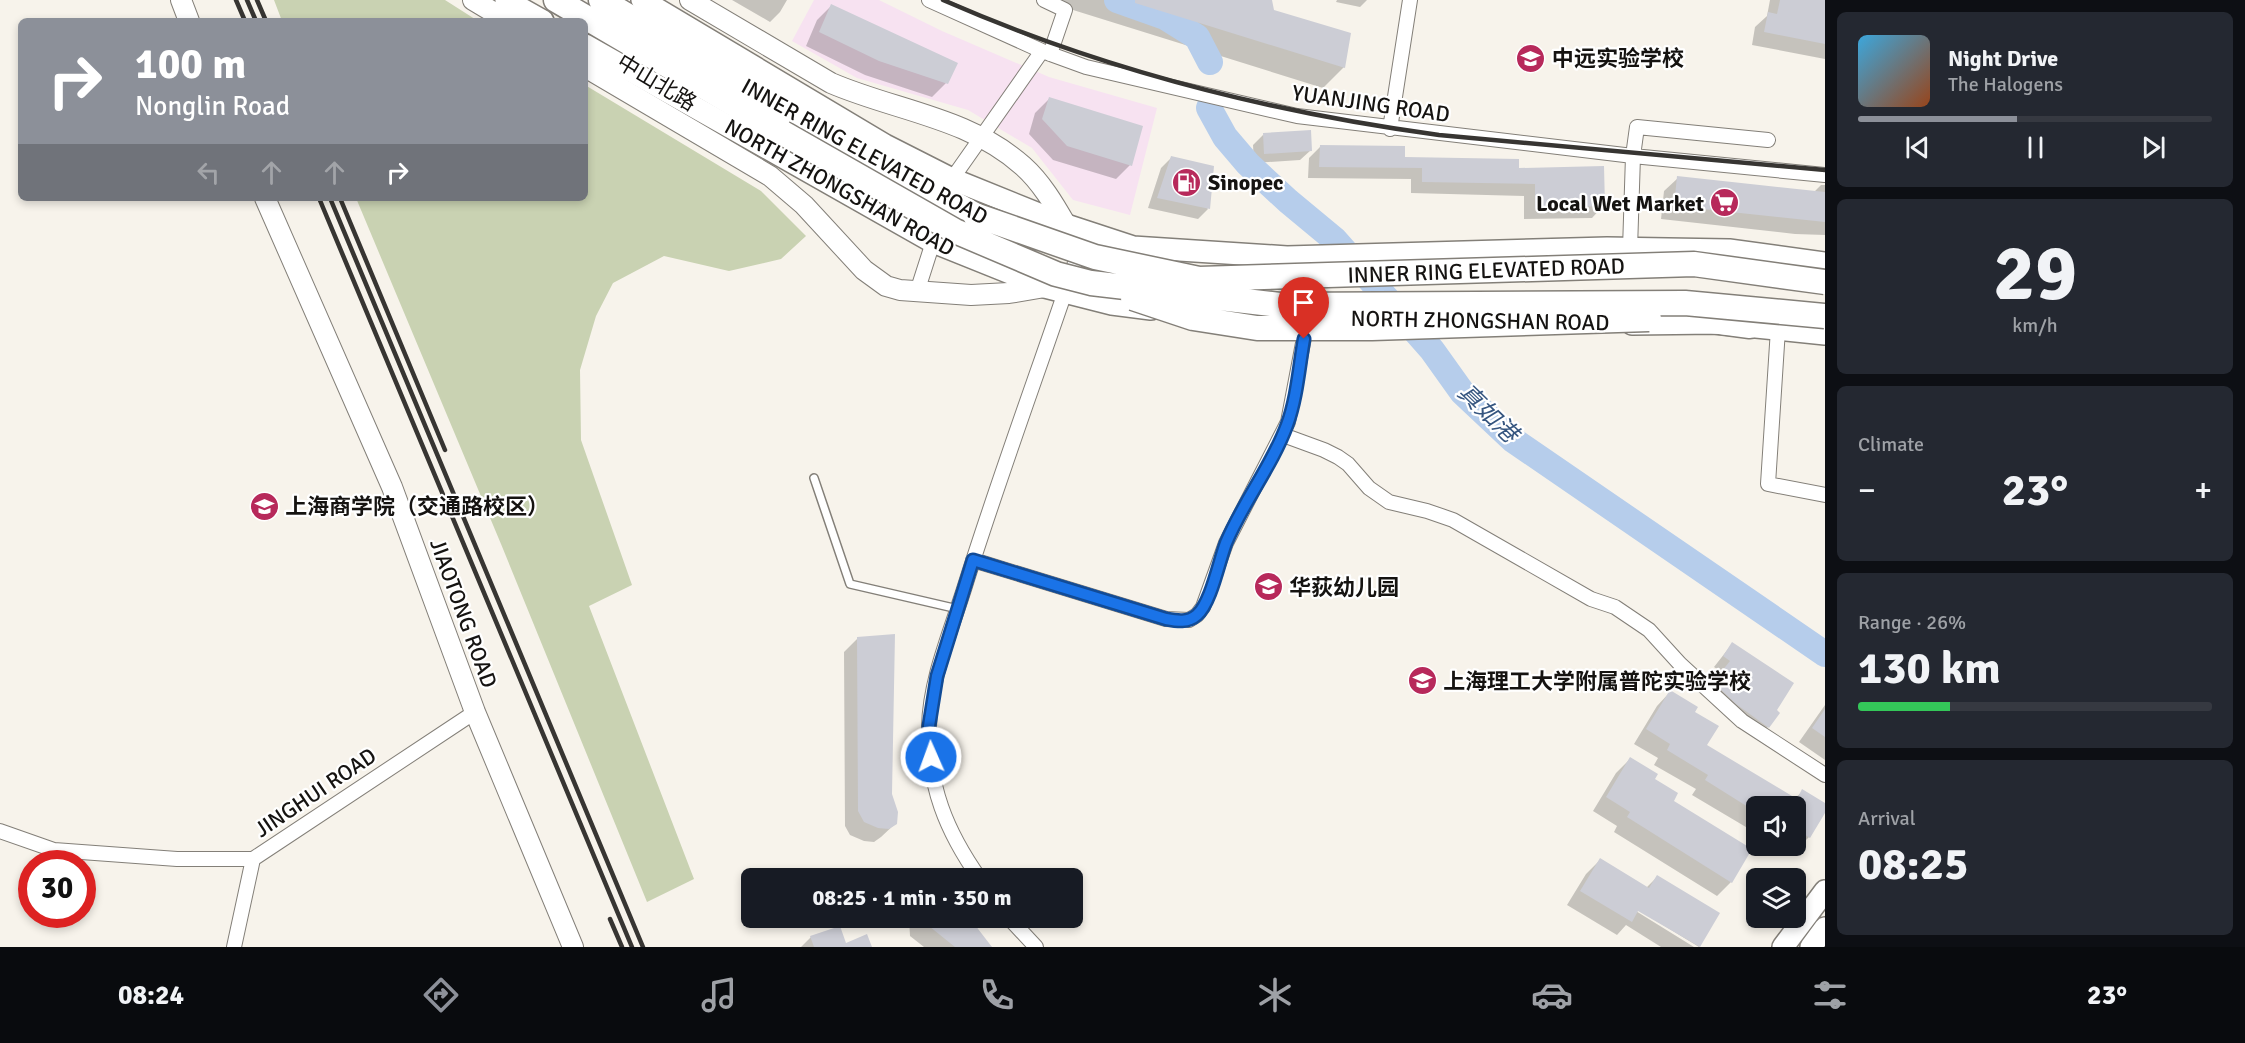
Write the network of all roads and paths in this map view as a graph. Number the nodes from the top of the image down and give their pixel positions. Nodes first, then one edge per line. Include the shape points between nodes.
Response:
1 (181, 0) edge
2 (473, 0) edge
3 (556, 0) edge
4 (602, 0) edge
5 (642, 0) edge
6 (690, 0) edge
7 (928, 0) edge
8 (1044, 0) edge
9 (1410, 0) edge
10 (500, 10) edge
11 (188, 18) edge
12 (531, 18) edge
13 (586, 18) edge
14 (588, 19) edge
15 (588, 47) edge
16 (1046, 52) junction
17 (588, 69) edge
18 (1390, 129) junction
19 (981, 136) junction
20 (1768, 140) dead end
21 (1634, 156) junction
22 (1825, 175) edge
23 (952, 179) junction
24 (266, 201) edge
25 (1076, 228) junction
26 (933, 242) junction
27 (1630, 249) junction
28 (1825, 263) edge
29 (1825, 282) edge
30 (1055, 284) junction
31 (917, 292) junction
32 (1308, 316) junction
33 (1825, 316) edge
34 (1750, 326) junction
35 (1778, 329) junction
36 (1825, 334) edge
37 (1283, 435) junction
38 (814, 478) dead end
39 (1825, 495) edge
40 (973, 560) junction
41 (958, 609) junction
42 (476, 712) junction
43 (1825, 775) edge
44 (0, 831) edge
45 (253, 859) junction
46 (972, 868) edge
47 (1825, 891) edge
48 (1018, 928) edge
49 (1825, 928) edge
50 (234, 947) edge
51 (573, 947) edge
52 (1036, 947) edge
53 (1784, 947) edge
54 (1811, 947) edge

1 - 11 main road
2 - 10 main road
3 - 13 highway, INNER RING ELEVATED ROAD, bridge
4 - 29 highway, INNER RING ELEVATED ROAD, bridge via 975,215 1095,257 1199,279 1694,264
5 - 23 main road via 885,145
6 - 19 main road via 831,83
7 - 16 street, YUANJING ROAD
8 - 16 street via 1065,10
9 - 18 street
10 - 12 main road
14 - 30 highway, INNER RING ELEVATED ROAD, bridge via 783,134
15 - 26 main road, NORTH ZHONGSHAN ROAD
16 - 18 street, YUANJING ROAD via 1086,68 1297,116
16 - 19 street
17 - 31 main road, 中山北路 via 770,177 804,206 875,280 900,291
18 - 21 street, YUANJING ROAD
19 - 23 street
19 - 25 main road via 1024,167
20 - 21 street via 1637,127
21 - 22 street, YUANJING ROAD
21 - 27 street
23 - 25 main road
24 - 42 main road, JIAOTONG ROAD via 392,486
25 - 27 main road via 1133,247 1287,257
25 - 30 street
26 - 30 main road, NORTH ZHONGSHAN ROAD
26 - 31 street
27 - 28 main road via 1728,250
30 - 31 main road, 中山北路 via 1009,293
30 - 32 main road, NORTH ZHONGSHAN ROAD via 1112,304 1185,313
30 - 33 highway, INNER RING ELEVATED ROAD, bridge via 1091,283 1280,305 1685,303
30 - 34 highway, bridge via 1194,318 1257,328 1690,318
30 - 40 street
32 - 34 main road, NORTH ZHONGSHAN ROAD via 1716,322
32 - 37 street via 1292,408
34 - 35 main road, NORTH ZHONGSHAN ROAD
35 - 36 main road, NORTH ZHONGSHAN ROAD
35 - 39 street via 1768,484
37 - 40 street via 1226,543 1203,608 1189,620 1166,619
37 - 43 street via 1338,458 1389,502 1453,520 1591,599 1615,607 1649,630 1742,721
38 - 41 lane via 850,584
40 - 41 street
41 - 46 street via 937,676 930,736 934,785 944,817
42 - 45 street, JINGHUI ROAD
42 - 51 main road, JIAOTONG ROAD
44 - 45 street via 54,850 177,859
45 - 50 street, JINGHUI ROAD
47 - 53 main road
48 - 52 street
49 - 54 main road

